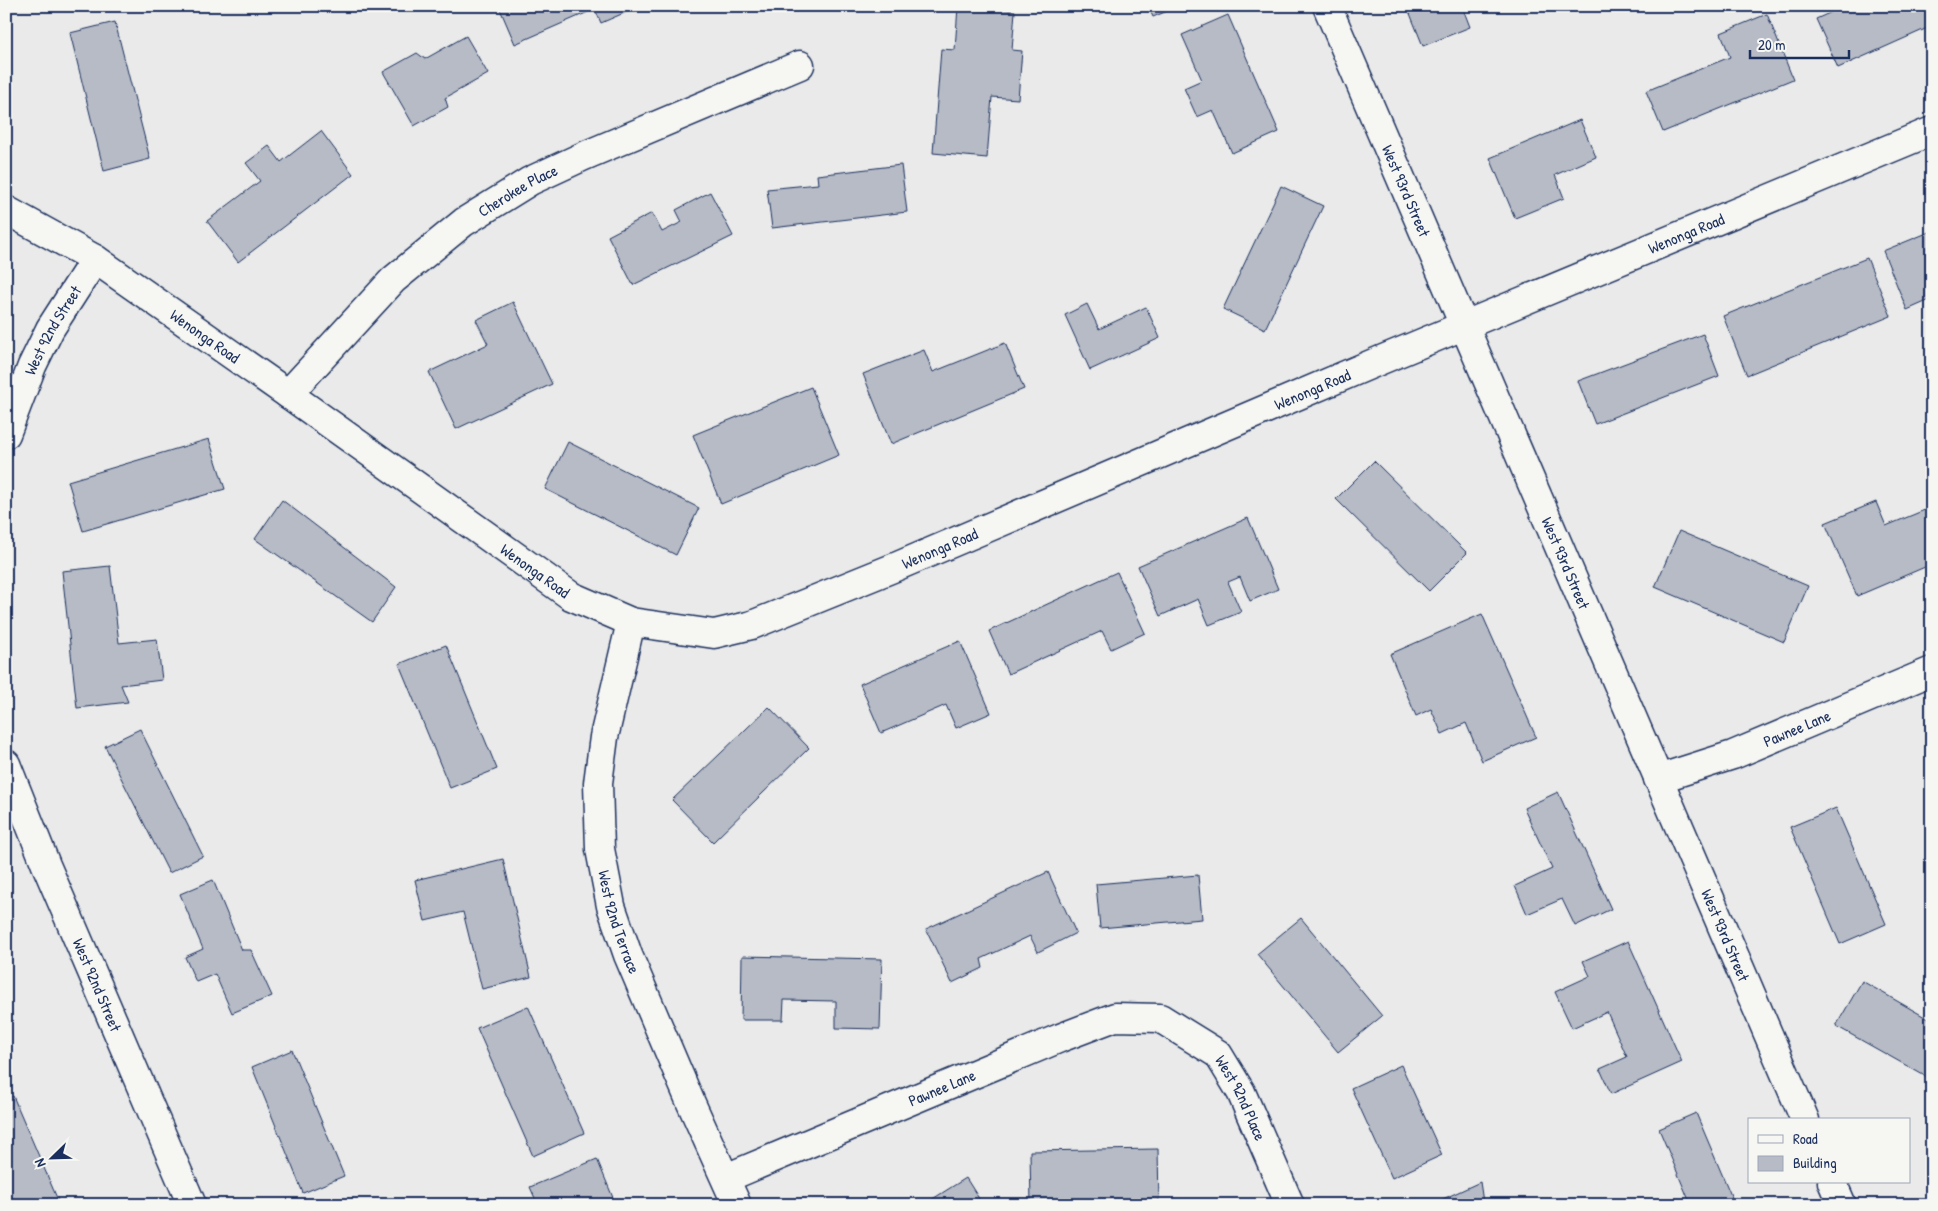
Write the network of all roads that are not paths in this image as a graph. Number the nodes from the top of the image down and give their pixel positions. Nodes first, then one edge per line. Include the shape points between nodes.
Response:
1 (1328, 6) edge
2 (800, 65) dead end
3 (1932, 131) edge
4 (6, 210) edge
5 (94, 259) junction
6 (1465, 327) junction
7 (288, 394) junction
8 (6, 434) edge
9 (632, 622) junction
10 (1932, 671) edge
11 (6, 764) edge
12 (1658, 779) junction
13 (1160, 1018) joint
14 (1805, 1118) edge
15 (726, 1178) junction
16 (1833, 1184) edge
17 (192, 1205) edge
18 (737, 1205) edge
19 (1290, 1205) edge
20 (1842, 1205) edge

1 - 6 street, West 93rd Street
2 - 7 street, Cherokee Place via 530,181 464,222 393,280
3 - 6 street, Wenonga Road
4 - 5 street, Wenonga Road
5 - 7 street, Wenonga Road
5 - 8 street, West 92nd Street via 50,329
6 - 9 street, Wenonga Road via 752,625 714,634
6 - 12 street, West 93rd Street
7 - 9 street, Wenonga Road via 571,596
9 - 15 street, West 92nd Terrace via 604,737 598,783 600,849 611,906 628,955
10 - 12 street, Pawnee Lane via 1733,755
11 - 17 street, West 92nd Street
12 - 14 street, West 93rd Street
13 - 15 street, Pawnee Lane via 1115,1017
13 - 19 street, West 92nd Place via 1218,1054 1241,1092
15 - 18 street, West 92nd Terrace
16 - 20 street

